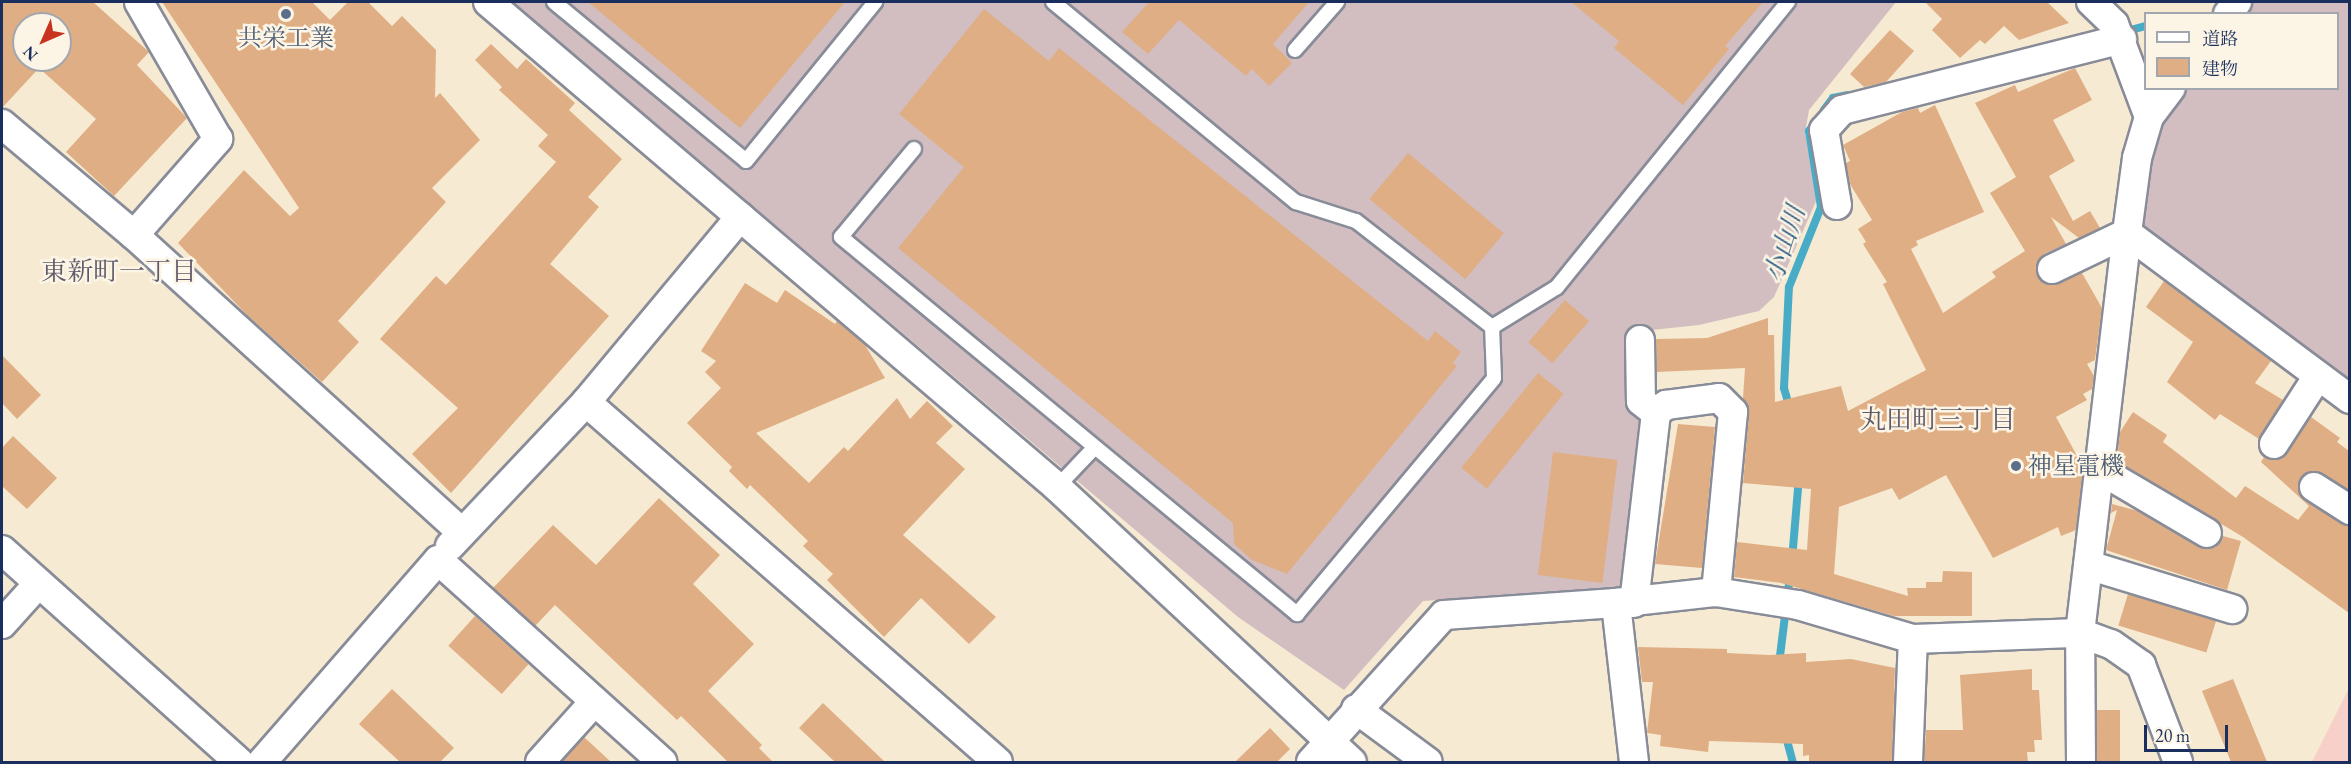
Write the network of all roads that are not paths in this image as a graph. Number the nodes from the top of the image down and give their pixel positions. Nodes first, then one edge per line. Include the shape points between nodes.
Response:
1 (140, 2) edge
2 (488, 2) edge
3 (554, 2) edge
4 (875, 2) edge
5 (1053, 2) edge
6 (1336, 2) edge
7 (1788, 2) edge
8 (2091, 2) edge
9 (2118, 32) junction
10 (2049, 39) dead end
11 (1295, 50) dead end
12 (2169, 90) edge
13 (2149, 117) junction
14 (2, 124) edge
15 (914, 149) dead end
16 (1837, 205) dead end
17 (740, 217) junction
18 (2127, 233) junction
19 (134, 235) junction
20 (2052, 269) dead end
21 (1492, 327) junction
22 (1641, 340) dead end
23 (2318, 376) junction
24 (2349, 399) edge
25 (586, 402) junction
26 (1656, 413) junction
27 (2274, 444) dead end
28 (1094, 448) junction
29 (2100, 470) junction
30 (1057, 487) junction
31 (2314, 487) dead end
32 (2349, 510) edge
33 (462, 532) junction
34 (2206, 533) dead end
35 (2, 550) edge
36 (438, 560) junction
37 (2088, 565) junction
38 (39, 584) junction
39 (1716, 592) junction
40 (1625, 603) junction
41 (2232, 609) dead end
42 (2, 624) edge
43 (2080, 633) junction
44 (1914, 639) junction
45 (594, 702) junction
46 (1356, 710) junction
47 (1330, 741) junction
48 (239, 762) edge
49 (262, 762) edge
50 (540, 762) edge
51 (662, 762) edge
52 (998, 762) edge
53 (1311, 762) edge
54 (1352, 762) edge
55 (1428, 762) edge
56 (1634, 762) edge
57 (1908, 762) edge
58 (2081, 762) edge
59 (2178, 762) edge

1 - 19 street via 218,139
2 - 17 street
3 - 4 lane via 746,161
5 - 21 lane via 1296,202 1356,221
6 - 11 lane
7 - 21 lane via 1557,287
8 - 9 street
9 - 10 street
9 - 13 street
9 - 16 street via 1842,110 1824,130
12 - 13 street
13 - 18 street via 2137,158
14 - 19 street
15 - 28 lane via 841,237
17 - 25 street
17 - 30 street
18 - 20 street
18 - 23 street
18 - 29 street
19 - 33 street
21 - 28 lane via 1494,378 1297,614
22 - 26 street via 1641,401
23 - 24 street
23 - 27 street
25 - 33 street
25 - 52 street
26 - 39 street via 1666,405 1719,398 1733,412
26 - 40 street
28 - 30 lane
29 - 34 street
29 - 37 street
30 - 47 street
31 - 32 street
33 - 36 street
35 - 38 street
36 - 45 street
36 - 49 street
37 - 41 street
37 - 43 street
38 - 42 street
38 - 48 street
39 - 40 street
39 - 44 street via 1798,605
40 - 46 street via 1444,615
40 - 56 street
43 - 44 street
43 - 58 street
43 - 59 street via 2111,644 2141,665
44 - 57 street
45 - 50 street
45 - 51 street
46 - 47 street
46 - 55 street
47 - 53 street
47 - 54 street

